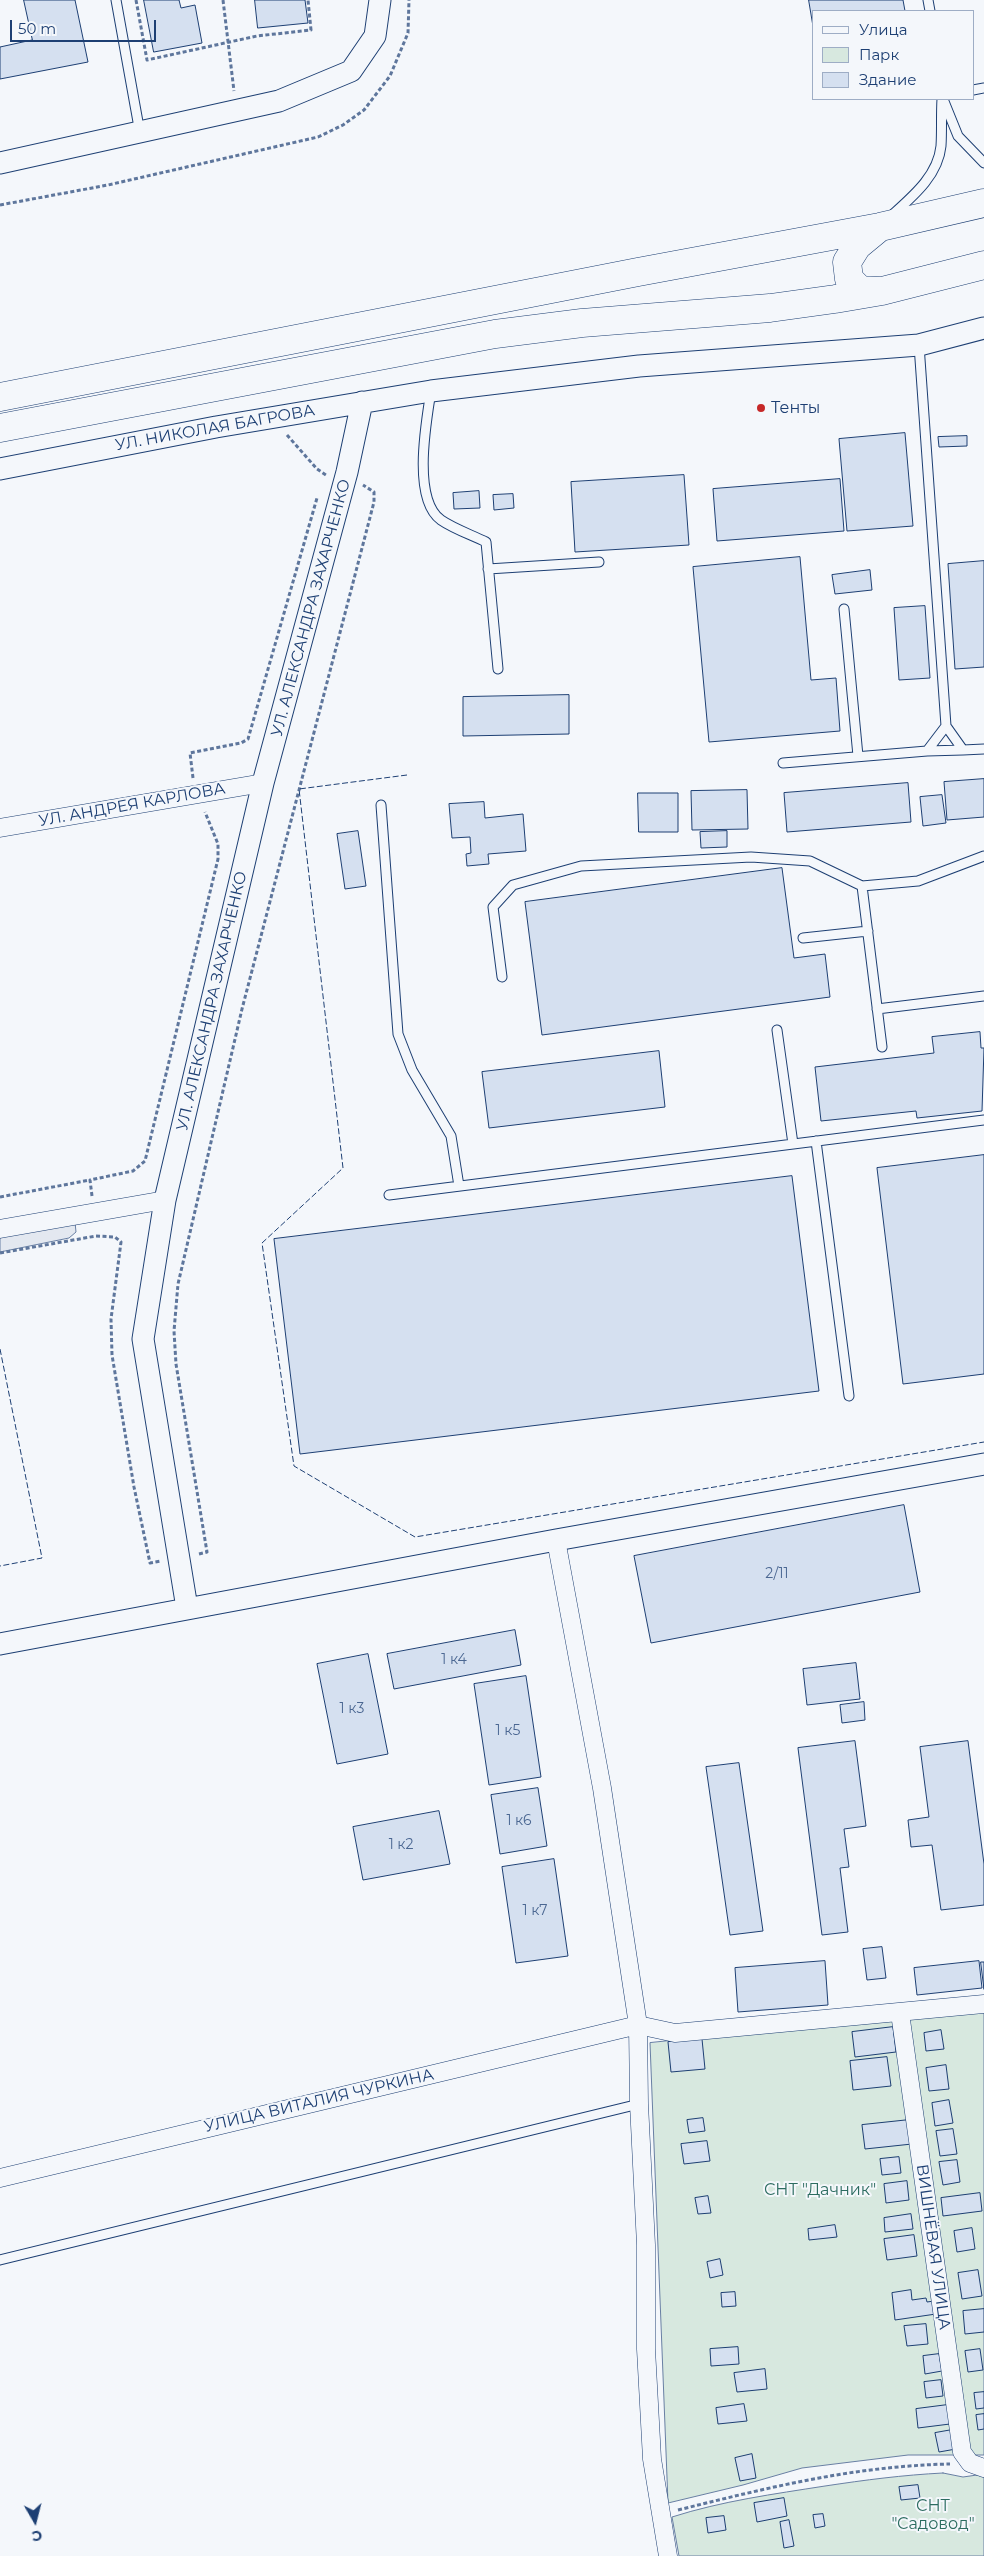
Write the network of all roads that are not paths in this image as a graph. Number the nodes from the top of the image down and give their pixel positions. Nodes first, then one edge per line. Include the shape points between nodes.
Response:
1 (116, 0) edge
2 (380, 0) edge
3 (942, 100) edge
4 (942, 100) edge
5 (140, 133) junction
6 (0, 163) edge
7 (984, 163) edge
8 (984, 203) edge
9 (880, 227) junction
10 (984, 265) edge
11 (882, 291) junction
12 (984, 328) edge
13 (919, 345) junction
14 (431, 392) junction
15 (0, 397) edge
16 (362, 402) junction
17 (0, 428) edge
18 (0, 469) edge
19 (599, 562) dead end
20 (488, 569) junction
21 (844, 609) dead end
22 (498, 669) dead end
23 (946, 726) junction
24 (984, 749) edge
25 (927, 750) junction
26 (963, 750) junction
27 (858, 756) junction
28 (783, 763) dead end
29 (263, 783) junction
30 (381, 805) dead end
31 (0, 828) edge
32 (984, 856) edge
33 (862, 886) junction
34 (868, 931) junction
35 (803, 938) dead end
36 (502, 978) dead end
37 (984, 996) edge
38 (877, 1008) junction
39 (777, 1030) dead end
40 (882, 1048) dead end
41 (984, 1120) edge
42 (816, 1141) junction
43 (793, 1144) junction
44 (459, 1186) junction
45 (389, 1195) dead end
46 (165, 1200) junction
47 (0, 1229) edge
48 (848, 1396) dead end
49 (984, 1464) edge
50 (556, 1540) junction
51 (187, 1608) junction
52 (0, 1644) edge
53 (984, 2004) edge
54 (900, 2013) junction
55 (638, 2025) junction
56 (639, 2104) junction
57 (0, 2178) edge
58 (0, 2260) edge
59 (977, 2466) edge
60 (668, 2556) edge

1 - 5 lane
2 - 5 street via 375,36 351,71 279,101
3 - 7 lane via 958,136
4 - 9 lane via 941,148 930,175 920,190
5 - 6 street
8 - 9 main road
9 - 11 main road via 857,246 847,262 849,279 860,290
9 - 15 main road
10 - 11 main road
11 - 17 main road via 770,308 582,323 495,334
12 - 13 street, УЛ. НИКОЛАЯ БАГРОВА
13 - 14 street, УЛ. НИКОЛАЯ БАГРОВА via 640,366
13 - 23 lane
14 - 16 street, УЛ. НИКОЛАЯ БАГРОВА
14 - 20 lane via 423,451 425,495 440,520 486,542
16 - 18 street, УЛ. НИКОЛАЯ БАГРОВА
16 - 29 street, УЛ. АЛЕКСАНДРА ЗАХАРЧЕНКО via 346,477
19 - 20 lane
20 - 22 lane
21 - 27 lane
23 - 25 lane
23 - 26 lane
24 - 26 lane
25 - 26 lane
25 - 27 lane
27 - 28 lane
29 - 31 street, УЛ. АНДРЕЯ КАРЛОВА
29 - 46 street, УЛ. АЛЕКСАНДРА ЗАХАРЧЕНКО
30 - 44 lane via 398,1034 412,1070 451,1136
32 - 33 lane via 918,881
33 - 34 lane
33 - 36 lane via 810,861 751,857 581,866 513,885 493,907
34 - 35 lane
34 - 38 lane
37 - 38 lane
38 - 40 lane
39 - 43 lane
41 - 42 lane
42 - 43 lane
42 - 48 lane
43 - 44 lane
44 - 45 lane
46 - 47 street
46 - 51 street, УЛ. АЛЕКСАНДРА ЗАХАРЧЕНКО via 143,1338
49 - 50 street
50 - 51 street
50 - 55 street via 602,1788
51 - 52 street
53 - 54 street
54 - 55 street via 675,2033
54 - 59 street, ВИШНЁВАЯ УЛИЦА via 962,2452
55 - 56 street
55 - 57 street, УЛИЦА ВИТАЛИЯ ЧУРКИНА
56 - 58 lane
56 - 60 street via 652,2459

